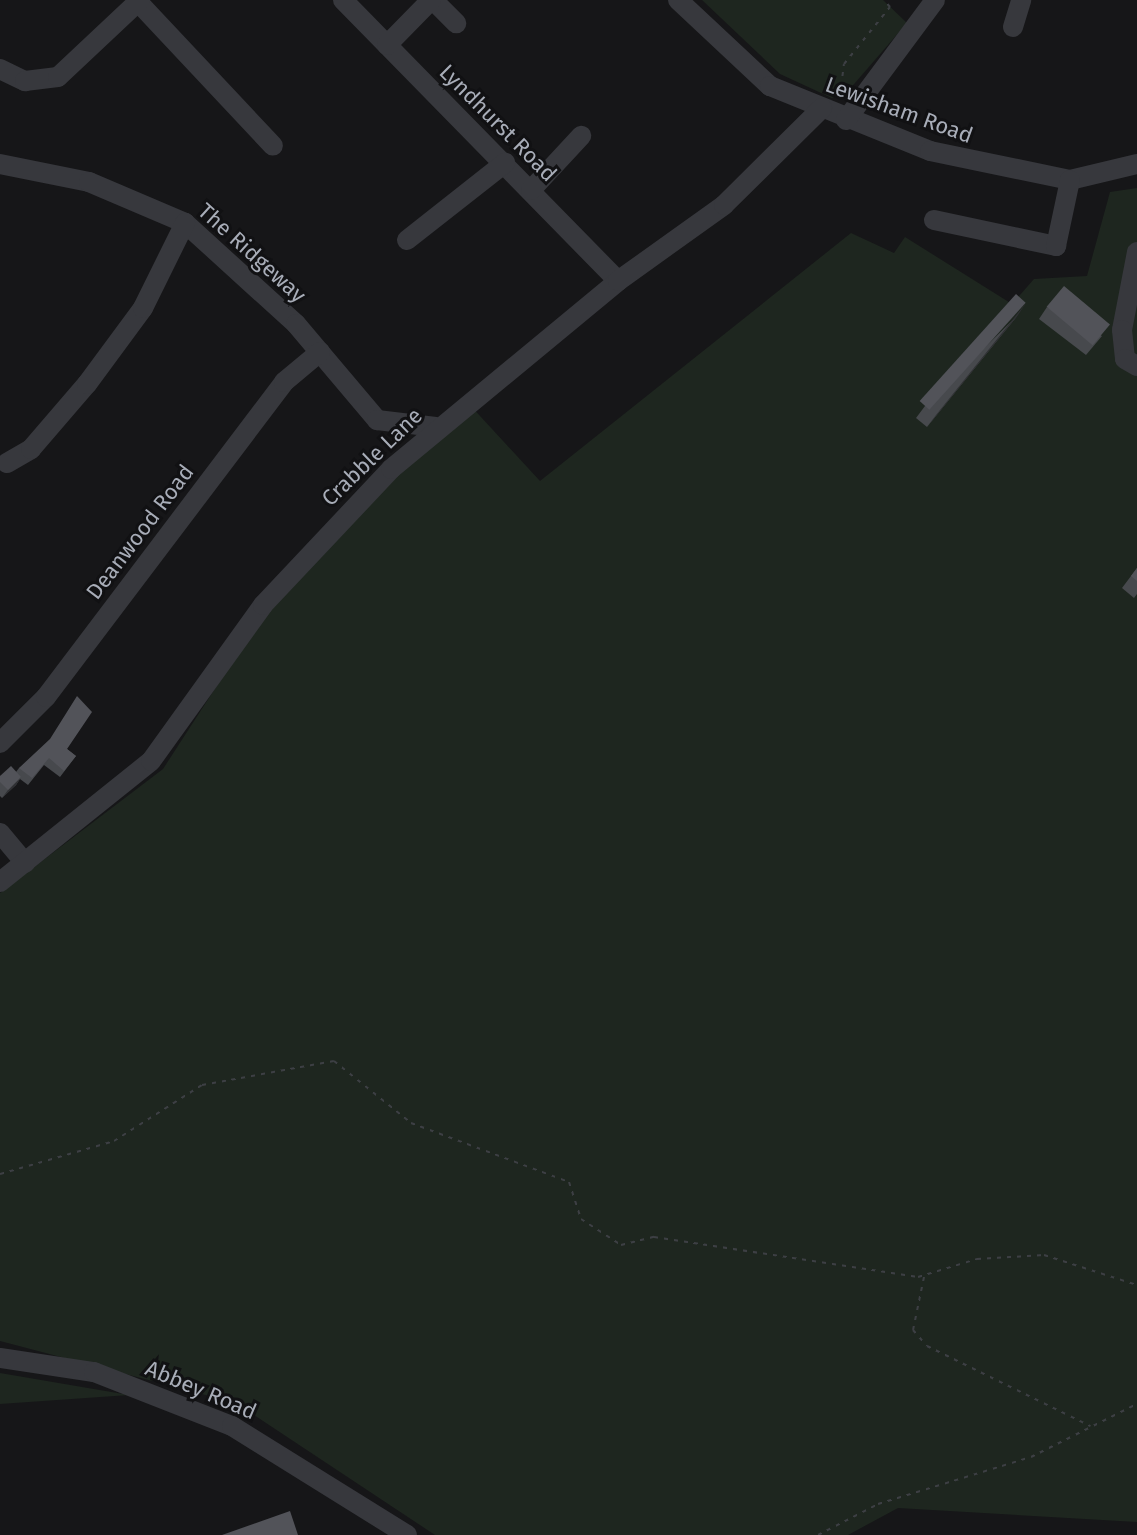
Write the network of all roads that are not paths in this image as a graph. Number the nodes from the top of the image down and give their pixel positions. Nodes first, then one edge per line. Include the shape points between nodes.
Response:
1 (343, 0) edge
2 (432, 0) edge
3 (678, 0) edge
4 (935, 0) edge
5 (139, 1) edge
6 (1018, 1) edge
7 (456, 23) dead end
8 (1013, 27) dead end
9 (387, 45) junction
10 (0, 69) edge
11 (822, 108) junction
12 (846, 120) junction
13 (581, 136) dead end
14 (273, 146) dead end
15 (505, 163) junction
16 (0, 164) edge
17 (1137, 164) edge
18 (1070, 180) junction
19 (531, 190) junction
20 (934, 220) dead end
21 (185, 223) junction
22 (407, 240) dead end
23 (1137, 252) edge
24 (618, 281) junction
25 (320, 352) junction
26 (1137, 366) edge
27 (436, 427) junction
28 (7, 463) dead end
29 (0, 743) edge
30 (0, 833) edge
31 (25, 863) junction
32 (0, 882) edge
33 (0, 1358) edge
34 (407, 1535) edge

1 - 9 street, Lyndhurst Road
2 - 7 street
2 - 9 street
3 - 11 street, Lewisham Road via 770,86
4 - 12 street
5 - 10 street via 58,77 25,81
5 - 14 street
6 - 8 street
9 - 15 street, Lyndhurst Road
11 - 12 street, Lewisham Road
11 - 24 street, Crabble Lane via 724,205
12 - 18 street, Lewisham Road via 930,151
13 - 19 street
15 - 19 street, Lyndhurst Road
15 - 22 street
16 - 21 street, The Ridgeway via 89,182
17 - 18 street, Lewisham Road
18 - 20 street via 1056,246
19 - 24 street, Lyndhurst Road
21 - 25 street, The Ridgeway
21 - 28 street via 143,308 87,384 31,449
23 - 26 street via 1122,330 1125,359
24 - 27 street, Crabble Lane
25 - 27 street, The Ridgeway via 377,420
25 - 29 street, Deanwood Road via 284,382 46,697
27 - 31 street, Crabble Lane via 263,605 151,761
30 - 31 street
31 - 32 street, Crabble Lane
33 - 34 street, Abbey Road via 94,1372 232,1426

